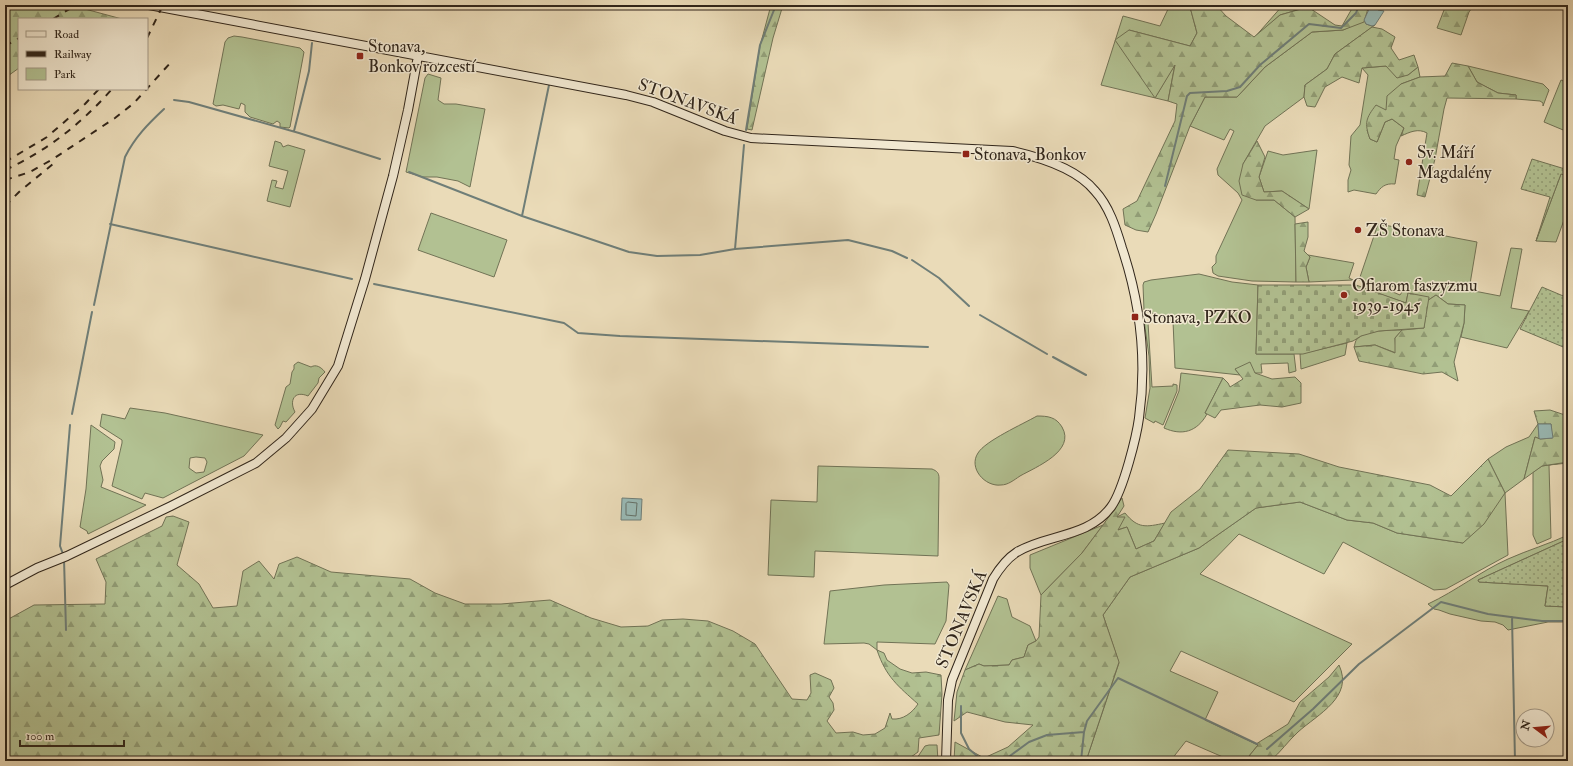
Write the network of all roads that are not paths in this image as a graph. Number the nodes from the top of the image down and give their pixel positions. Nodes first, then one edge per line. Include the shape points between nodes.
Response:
1 (149, 5) edge
2 (418, 56) junction
3 (5, 585) edge
4 (946, 761) edge

1 - 2 street, STONAVSKÁ
2 - 3 street via 393,176 365,279 338,366 312,409 286,438 256,463
2 - 4 street, STONAVSKÁ via 626,95 653,102 726,132 751,138 1003,150 1037,157 1058,166 1095,190 1117,230 1132,278 1142,345 1143,382 1139,419 1125,476 1112,506 1100,520 1082,530 1023,549 1010,558 996,574 949,691

